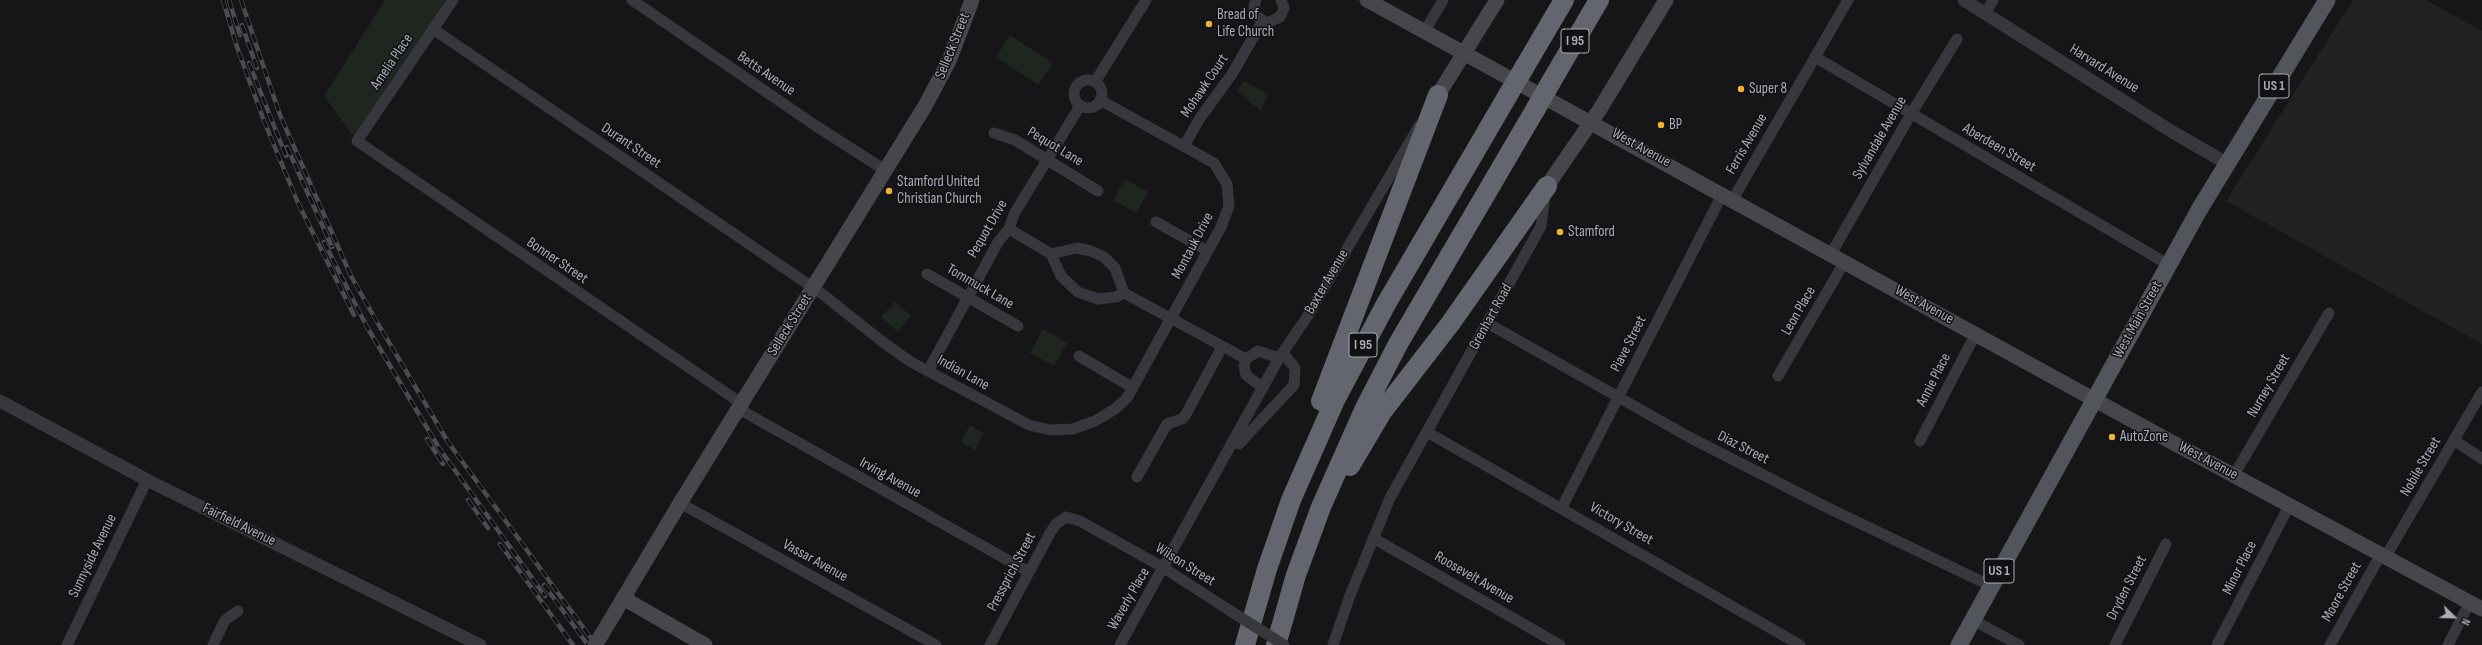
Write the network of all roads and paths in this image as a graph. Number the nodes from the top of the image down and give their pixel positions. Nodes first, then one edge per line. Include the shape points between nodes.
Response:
1 (453, 0) edge
2 (632, 0) edge
3 (972, 0) edge
4 (1146, 0) edge
5 (1256, 0) edge
6 (1281, 0) edge
7 (1367, 0) edge
8 (1443, 0) edge
9 (1497, 0) edge
10 (1564, 0) edge
11 (1598, 0) edge
12 (1666, 0) edge
13 (1848, 0) edge
14 (1964, 0) edge
15 (1993, 0) edge
16 (2327, 0) edge
17 (1986, 13) junction
18 (1262, 22) junction
19 (433, 29) junction
20 (1424, 31) junction
21 (1957, 39) dead end
22 (1464, 54) junction
23 (1815, 57) junction
24 (1095, 82) junction
25 (1438, 95) junction
26 (1100, 100) junction
27 (1080, 106) junction
28 (1911, 114) junction
29 (1591, 121) junction
30 (994, 133) dead end
31 (357, 141) joint
32 (1184, 146) junction
33 (1047, 160) junction
34 (2228, 164) junction
35 (885, 170) junction
36 (1547, 186) junction
37 (1098, 191) dead end
38 (1728, 196) junction
39 (1156, 222) dead end
40 (1009, 229) junction
41 (1208, 251) junction
42 (1051, 254) junction
43 (1831, 254) junction
44 (1845, 261) junction
45 (2169, 265) junction
46 (927, 274) dead end
47 (813, 288) junction
48 (1124, 293) junction
49 (968, 297) junction
50 (2329, 313) dead end
51 (1171, 318) junction
52 (1489, 324) junction
53 (1018, 326) dead end
54 (1976, 333) junction
55 (1222, 347) junction
56 (1079, 356) dead end
57 (1282, 356) junction
58 (1246, 359) junction
59 (928, 371) junction
60 (1778, 376) dead end
61 (1133, 388) junction
62 (1263, 388) junction
63 (2482, 392) edge
64 (1618, 398) junction
65 (2093, 399) junction
66 (0, 401) edge
67 (740, 406) junction
68 (1115, 409) joint
69 (1427, 432) junction
70 (2454, 440) junction
71 (1920, 441) dead end
72 (2482, 459) edge
73 (1218, 472) junction
74 (2234, 475) junction
75 (1137, 477) dead end
76 (147, 480) junction
77 (680, 503) junction
78 (2290, 504) junction
79 (1562, 507) junction
80 (1066, 517) joint
81 (1373, 538) junction
82 (1308, 541) junction
83 (2166, 544) dead end
84 (2383, 555) junction
85 (1164, 568) junction
86 (1266, 569) junction
87 (1029, 572) junction
88 (1991, 586) junction
89 (623, 598) junction
90 (2476, 605) edge
91 (238, 611) dead end
92 (1973, 620) junction
93 (599, 639) edge
94 (67, 645) edge
95 (213, 645) edge
96 (480, 645) edge
97 (705, 645) edge
98 (936, 645) edge
99 (990, 645) edge
100 (1120, 645) edge
101 (1245, 645) edge
102 (1276, 645) edge
103 (1284, 645) edge
104 (1333, 645) edge
105 (1560, 645) edge
106 (1800, 645) edge
107 (1959, 645) edge
108 (2018, 645) edge
109 (2115, 645) edge
110 (2217, 645) edge
111 (2330, 645) edge
112 (2448, 645) edge

1 - 19 street, Amelia Place
2 - 35 street, Betts Avenue
3 - 35 main road, Selleck Street via 938,83
4 - 24 street
5 - 18 street via 1254,10
6 - 18 street via 1284,8 1280,17 1272,23
7 - 20 main road, West Avenue
8 - 20 street
9 - 22 main road, Baxter Avenue
10 - 86 highway, I 95, bridge via 1351,368 1305,466
11 - 82 highway, I 95, bridge via 1381,376 1349,441
12 - 29 main road, Grenhart Road
13 - 23 street, Ferris Avenue
14 - 17 street, Harvard Avenue
15 - 17 street
16 - 34 main road, West Main Street / US 1
17 - 34 street, Harvard Avenue via 2171,131
18 - 32 street, Mohawk Court via 1232,74 1200,118
19 - 31 street, Amelia Place
19 - 47 street, Durant Street
20 - 22 main road, West Avenue
21 - 28 street, Sylvandale Avenue
22 - 25 main road, Baxter Avenue
22 - 29 main road, West Avenue
23 - 28 street, Aberdeen Street
23 - 38 street, Ferris Avenue
24 - 26 street via 1102,93
24 - 27 street via 1083,81 1078,84 1074,96
25 - 57 street, Baxter Avenue via 1393,166
25 - 86 highway via 1334,369 1302,445
26 - 27 street via 1092,107
26 - 32 street, Montauk Drive
27 - 33 street, Pequot Drive
28 - 43 street, Sylvandale Avenue
28 - 45 street, Aberdeen Street
29 - 36 main road, Grenhart Road
29 - 38 main road, West Avenue
30 - 33 street, Pequot Lane via 1015,140
31 - 67 street, Bonner Street via 735,399
32 - 41 street, Montauk Drive via 1214,163 1223,176 1228,190 1226,216
33 - 37 street, Pequot Lane
33 - 40 street, Pequot Drive via 1014,214
34 - 45 main road, West Main Street / US 1
35 - 47 main road, Selleck Street
36 - 52 street, Grenhart Road via 1540,226
36 - 82 highway via 1450,324 1382,412
38 - 43 main road, West Avenue
38 - 64 street, Piave Street
39 - 41 street
40 - 42 street
40 - 49 street, Pequot Drive via 998,242
41 - 51 street, Montauk Drive
42 - 48 street via 1061,276 1078,292 1098,299 1116,297
42 - 48 street via 1077,248 1104,257 1115,268
43 - 44 main road, West Avenue
44 - 54 main road, West Avenue
44 - 60 street, Leon Place
45 - 65 main road, West Main Street / US 1
46 - 49 street, Tommuck Lane
47 - 59 street, Indian Lane via 884,343
47 - 67 main road, Selleck Street
48 - 51 street
49 - 53 street, Tommuck Lane
49 - 59 street, Pequot Drive
50 - 74 street, Nurney Street
51 - 55 street
51 - 61 street, Montauk Drive
52 - 64 street, Diaz Street
52 - 69 street, Grenhart Road
54 - 65 main road, West Avenue
54 - 71 street, Annie Place
55 - 58 street
55 - 75 street via 1185,416 1167,424
56 - 61 street
57 - 58 street via 1258,351
57 - 62 street, Baxter Avenue
57 - 73 street via 1295,368 1294,385 1250,430
58 - 62 street via 1246,375
59 - 68 street, Indian Lane via 1000,411 1040,428 1073,429 1096,421
61 - 68 street, Montauk Drive
62 - 73 street, Baxter Avenue
63 - 70 street, Nobile Street
64 - 79 street, Piave Street
64 - 88 street, Diaz Street via 1689,438 1796,492
65 - 74 main road, West Avenue
65 - 88 main road, West Main Street / US 1
66 - 76 street, Fairfield Avenue
67 - 77 main road, Selleck Street
67 - 87 street, Irving Avenue via 746,413 855,476
69 - 79 street, Victory Street
69 - 81 street, Grenhart Road via 1390,498
70 - 72 street
70 - 84 street, Nobile Street
73 - 85 street, Baxter Avenue
74 - 78 main road, West Avenue
76 - 94 street, Sunnyside Avenue
76 - 96 street, Fairfield Avenue
77 - 89 main road, Selleck Street
77 - 98 street, Vassar Avenue
78 - 84 main road, West Avenue
78 - 110 street, Minor Place
79 - 106 street, Victory Street
80 - 85 street, Wilson Street via 1080,521
80 - 87 street, Pressprich Street via 1056,524
81 - 104 street, Grenhart Road
81 - 105 street, Roosevelt Avenue
82 - 102 highway, I 95
83 - 109 street, Dryden Street
84 - 90 main road, West Avenue
84 - 111 street, Moore Street
85 - 100 street, Waverly Place
85 - 103 street, Wilson Street, bridge
86 - 101 highway, I 95
87 - 99 street, Pressprich Street
88 - 92 main road, West Main Street / US 1
89 - 93 main road, Selleck Street
89 - 97 main road
90 - 112 street
91 - 95 street via 225,620
92 - 107 main road, West Main Street / US 1
92 - 108 street

